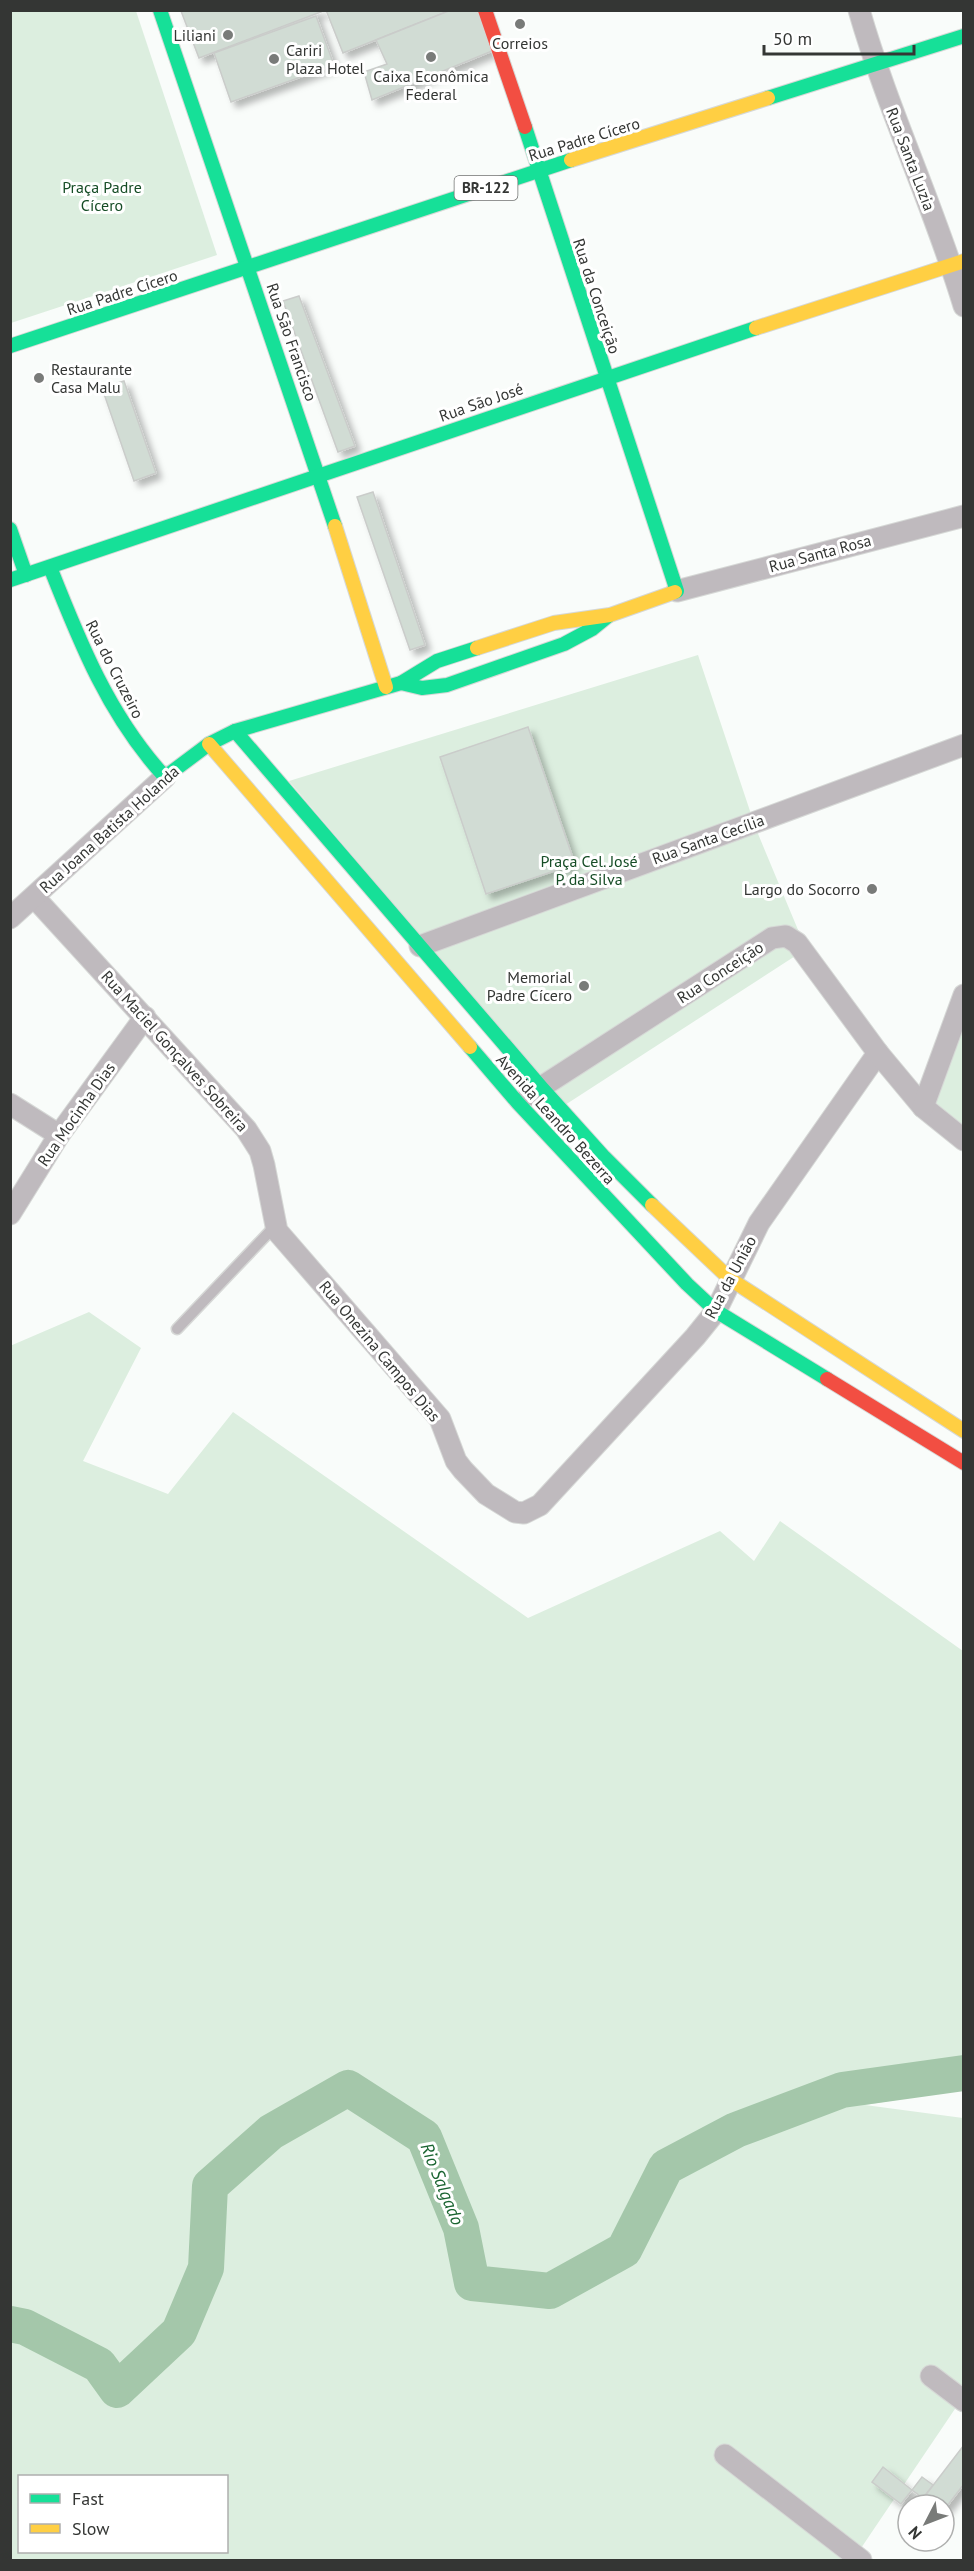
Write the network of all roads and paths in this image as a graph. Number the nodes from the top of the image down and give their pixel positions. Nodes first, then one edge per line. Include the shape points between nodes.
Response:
1 (160, 10) edge
2 (485, 10) edge
3 (859, 10) edge
4 (963, 36) edge
5 (875, 66) junction
6 (540, 170) junction
7 (957, 262) edge
8 (250, 267) junction
9 (963, 306) edge
10 (10, 346) edge
11 (605, 377) junction
12 (319, 474) junction
13 (963, 516) edge
14 (10, 529) edge
15 (50, 567) junction
16 (26, 575) junction
17 (10, 580) edge
18 (677, 591) junction
19 (609, 615) junction
20 (401, 683) junction
21 (386, 687) junction
22 (235, 731) junction
23 (209, 744) junction
24 (963, 745) edge
25 (165, 777) junction
26 (34, 897) junction
27 (10, 918) edge
28 (420, 946) junction
29 (963, 994) edge
30 (145, 1017) junction
31 (878, 1053) junction
32 (541, 1087) junction
33 (518, 1103) junction
34 (10, 1104) edge
35 (923, 1107) junction
36 (59, 1135) junction
37 (963, 1140) edge
38 (10, 1214) edge
39 (275, 1226) junction
40 (730, 1279) junction
41 (716, 1311) junction
42 (177, 1329) dead end
43 (963, 1431) edge
44 (963, 1463) edge
45 (502, 1505) joint
46 (931, 2376) dead end
47 (963, 2401) edge
48 (725, 2455) dead end
49 (861, 2560) edge

1 - 8 main road, Rua São Francisco
2 - 6 main road, Rua da Conceição
3 - 5 street, Rua Santa Luzia
4 - 5 main road, Rua Padre Cícero / BR-122
5 - 6 main road, Rua Padre Cícero / BR-122
5 - 7 street, Rua Santa Luzia
6 - 8 main road, Rua Padre Cícero / BR-122
6 - 11 main road, Rua da Conceição
7 - 9 street, Rua Santa Luzia
7 - 11 main road, Rua São José
8 - 10 main road, Rua Padre Cícero / BR-122
8 - 12 main road, Rua São Francisco
11 - 12 main road, Rua São José
11 - 18 main road, Rua da Conceição
12 - 15 main road, Rua São José
12 - 21 main road, Rua São Francisco
13 - 18 street, Rua Santa Rosa
14 - 16 main road
15 - 16 main road, Rua São José
15 - 25 main road, Rua do Cruzeiro via 80,641 115,711 143,753
16 - 17 main road, Rua São José
18 - 19 main road
19 - 20 main road via 554,623 437,661
19 - 20 main road via 564,644 447,685 422,688
20 - 21 main road
21 - 22 main road
22 - 23 main road
22 - 28 main road, Avenida Leandro Bezerra
23 - 25 main road, Rua Joana Batista Holanda
23 - 33 main road, Avenida Leandro Bezerra
24 - 28 street, Rua Santa Cecília
25 - 26 street, Rua Joana Batista Holanda
26 - 27 street, Rua Joana Batista Holanda
26 - 30 street, Rua Maciel Gonçalves Sobreira
28 - 32 main road, Avenida Leandro Bezerra
29 - 35 street
30 - 36 street, Rua Mocinha Dias
30 - 39 street, Rua Maciel Gonçalves Sobreira via 254,1140 264,1165
31 - 32 street, Rua Conceição via 797,943 779,936
31 - 35 street, Rua Conceição
31 - 40 street, Rua da União via 759,1223
32 - 33 street, Rua Conceição
32 - 40 main road, Avenida Leandro Bezerra via 610,1164
33 - 41 main road, Avenida Leandro Bezerra
34 - 36 street
35 - 37 street, Rua Conceição
36 - 38 street, Rua Mocinha Dias
39 - 42 lane
39 - 45 street, Rua Onezina Campos Dias via 440,1419 463,1470
40 - 41 street, Rua da União
40 - 43 main road, Avenida Leandro Bezerra
41 - 44 main road, Avenida Leandro Bezerra
41 - 45 street, Rua da União via 540,1505 524,1513
46 - 47 street
48 - 49 street

